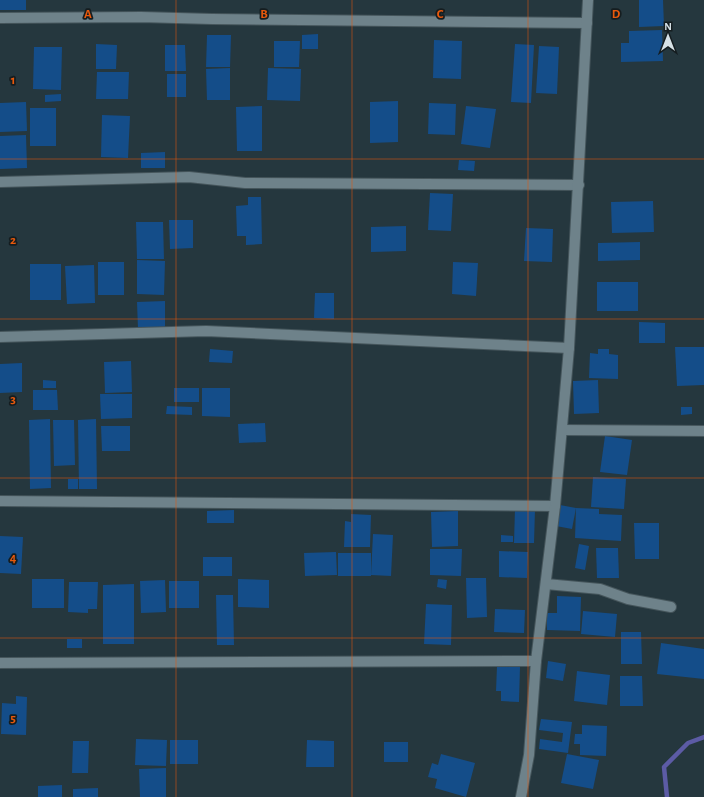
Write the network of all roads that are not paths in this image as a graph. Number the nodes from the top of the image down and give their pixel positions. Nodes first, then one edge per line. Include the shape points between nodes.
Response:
1 (588, 0) edge
2 (0, 18) edge
3 (587, 23) junction
4 (0, 182) edge
5 (579, 185) junction
6 (0, 336) edge
7 (569, 348) junction
8 (562, 430) junction
9 (704, 431) edge
10 (0, 501) edge
11 (555, 506) junction
12 (546, 584) junction
13 (671, 607) dead end
14 (536, 661) junction
15 (0, 663) edge
16 (520, 797) edge

1 - 3 street
2 - 3 street via 141,17
3 - 5 street
4 - 5 street via 189,177 245,183
5 - 7 street
6 - 7 street via 206,332
7 - 8 street
8 - 9 street
8 - 11 street
10 - 11 street
11 - 12 street
12 - 13 street via 600,588 628,599
12 - 14 street
14 - 15 street
14 - 16 street via 529,755

